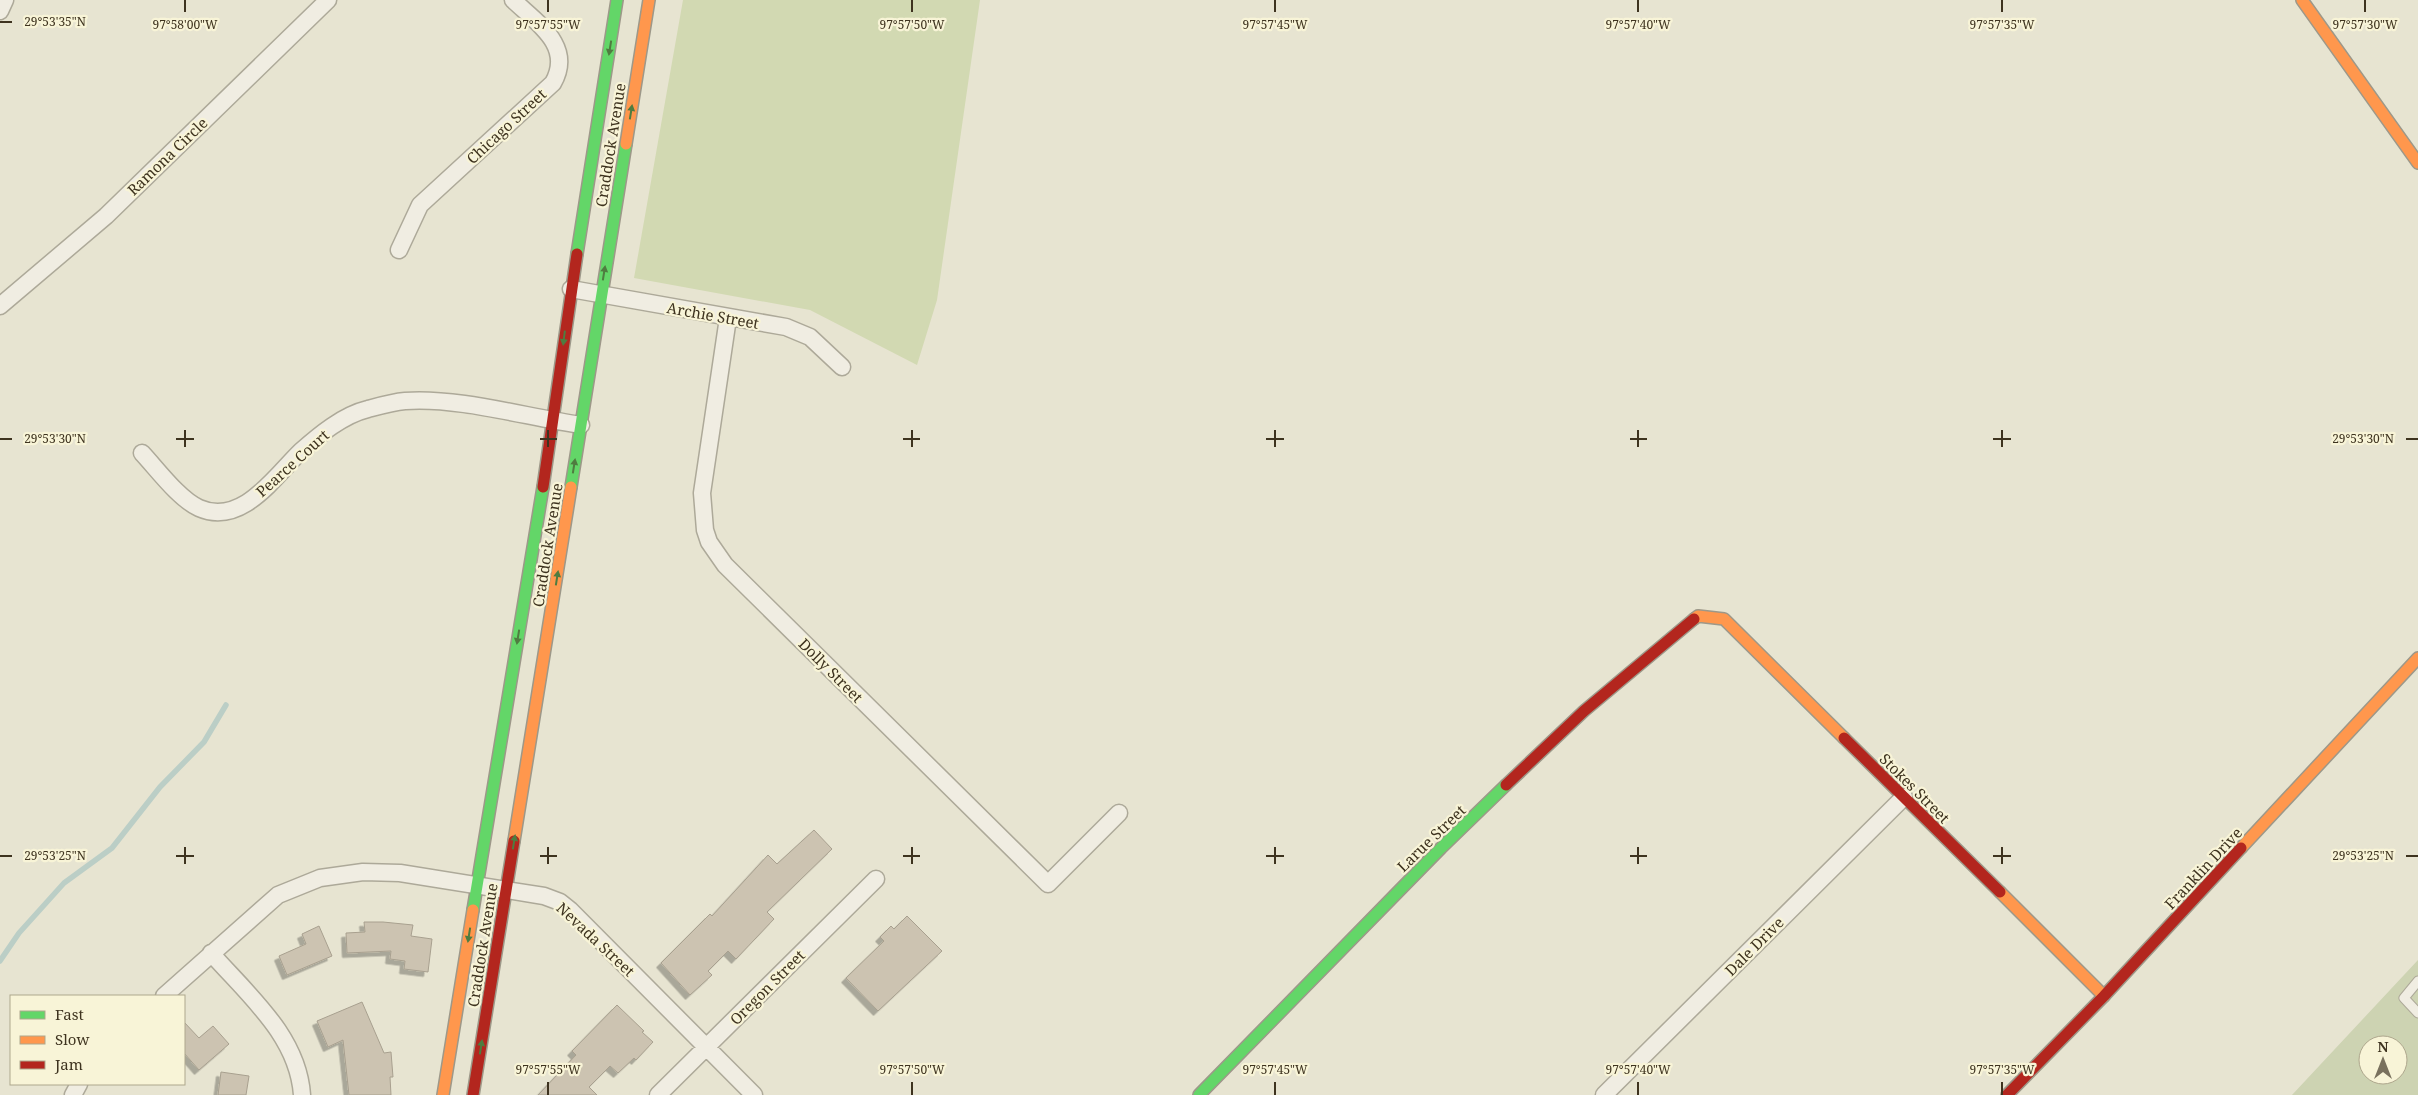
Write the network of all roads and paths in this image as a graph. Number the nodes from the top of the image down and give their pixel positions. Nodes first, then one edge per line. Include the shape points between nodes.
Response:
1 (4, 0) edge
2 (328, 0) edge
3 (513, 0) edge
4 (617, 0) edge
5 (649, 0) edge
6 (2302, 0) edge
7 (0, 11) edge
8 (2418, 163) edge
9 (399, 250) dead end
10 (570, 289) junction
11 (601, 295) junction
12 (0, 306) edge
13 (728, 318) junction
14 (842, 367) dead end
15 (554, 421) junction
16 (581, 424) junction
17 (142, 453) dead end
18 (1698, 616) joint
19 (2418, 658) edge
20 (1904, 797) junction
21 (1120, 813) dead end
22 (876, 879) dead end
23 (477, 887) junction
24 (506, 890) junction
25 (211, 953) junction
26 (2418, 981) edge
27 (165, 995) edge
28 (2104, 996) junction
29 (2418, 1013) edge
30 (706, 1048) junction
31 (302, 1095) edge
32 (443, 1095) edge
33 (473, 1095) edge
34 (658, 1095) edge
35 (754, 1095) edge
36 (1199, 1095) edge
37 (1604, 1095) edge
38 (2007, 1095) edge

1 - 7 street
2 - 12 street, Ramona Circle via 106,216
3 - 9 street, Chicago Street via 557,46 560,71 553,82 420,205
4 -> 10 street, Craddock Avenue
11 -> 5 street, Craddock Avenue
6 - 8 street
10 - 11 street, Archie Street
10 -> 15 street, Craddock Avenue
11 - 13 street, Archie Street
11 - 16 street, Craddock Avenue
13 - 14 street, Archie Street via 799,331
13 - 21 street, Dolly Street via 702,493 705,530 725,565 1048,884
15 - 16 street, Pearce Court
15 - 17 street, Pearce Court via 449,403 404,401 365,410 329,428 257,496 234,510 216,512 198,508 179,493
15 -> 23 street, Craddock Avenue
24 -> 16 street, Craddock Avenue
18 - 20 street, Stokes Street via 1724,619
18 - 36 street, Larue Street via 1584,711 1441,848
19 - 28 street, Franklin Drive
20 - 28 street, Stokes Street
20 - 37 street, Dale Drive
22 - 30 street, Oregon Street
23 - 24 street, Nevada Street
23 - 25 street, Nevada Street via 400,873 363,872 320,878 278,895
23 -> 32 street, Craddock Avenue
24 - 30 street, Nevada Street via 560,902
33 -> 24 street, Craddock Avenue
25 - 27 street, Nevada Street
25 - 31 street via 287,1042 298,1067
26 - 29 lane via 2404,998
28 - 38 street, Franklin Drive
30 - 34 street, Oregon Street
30 - 35 street, Nevada Street

